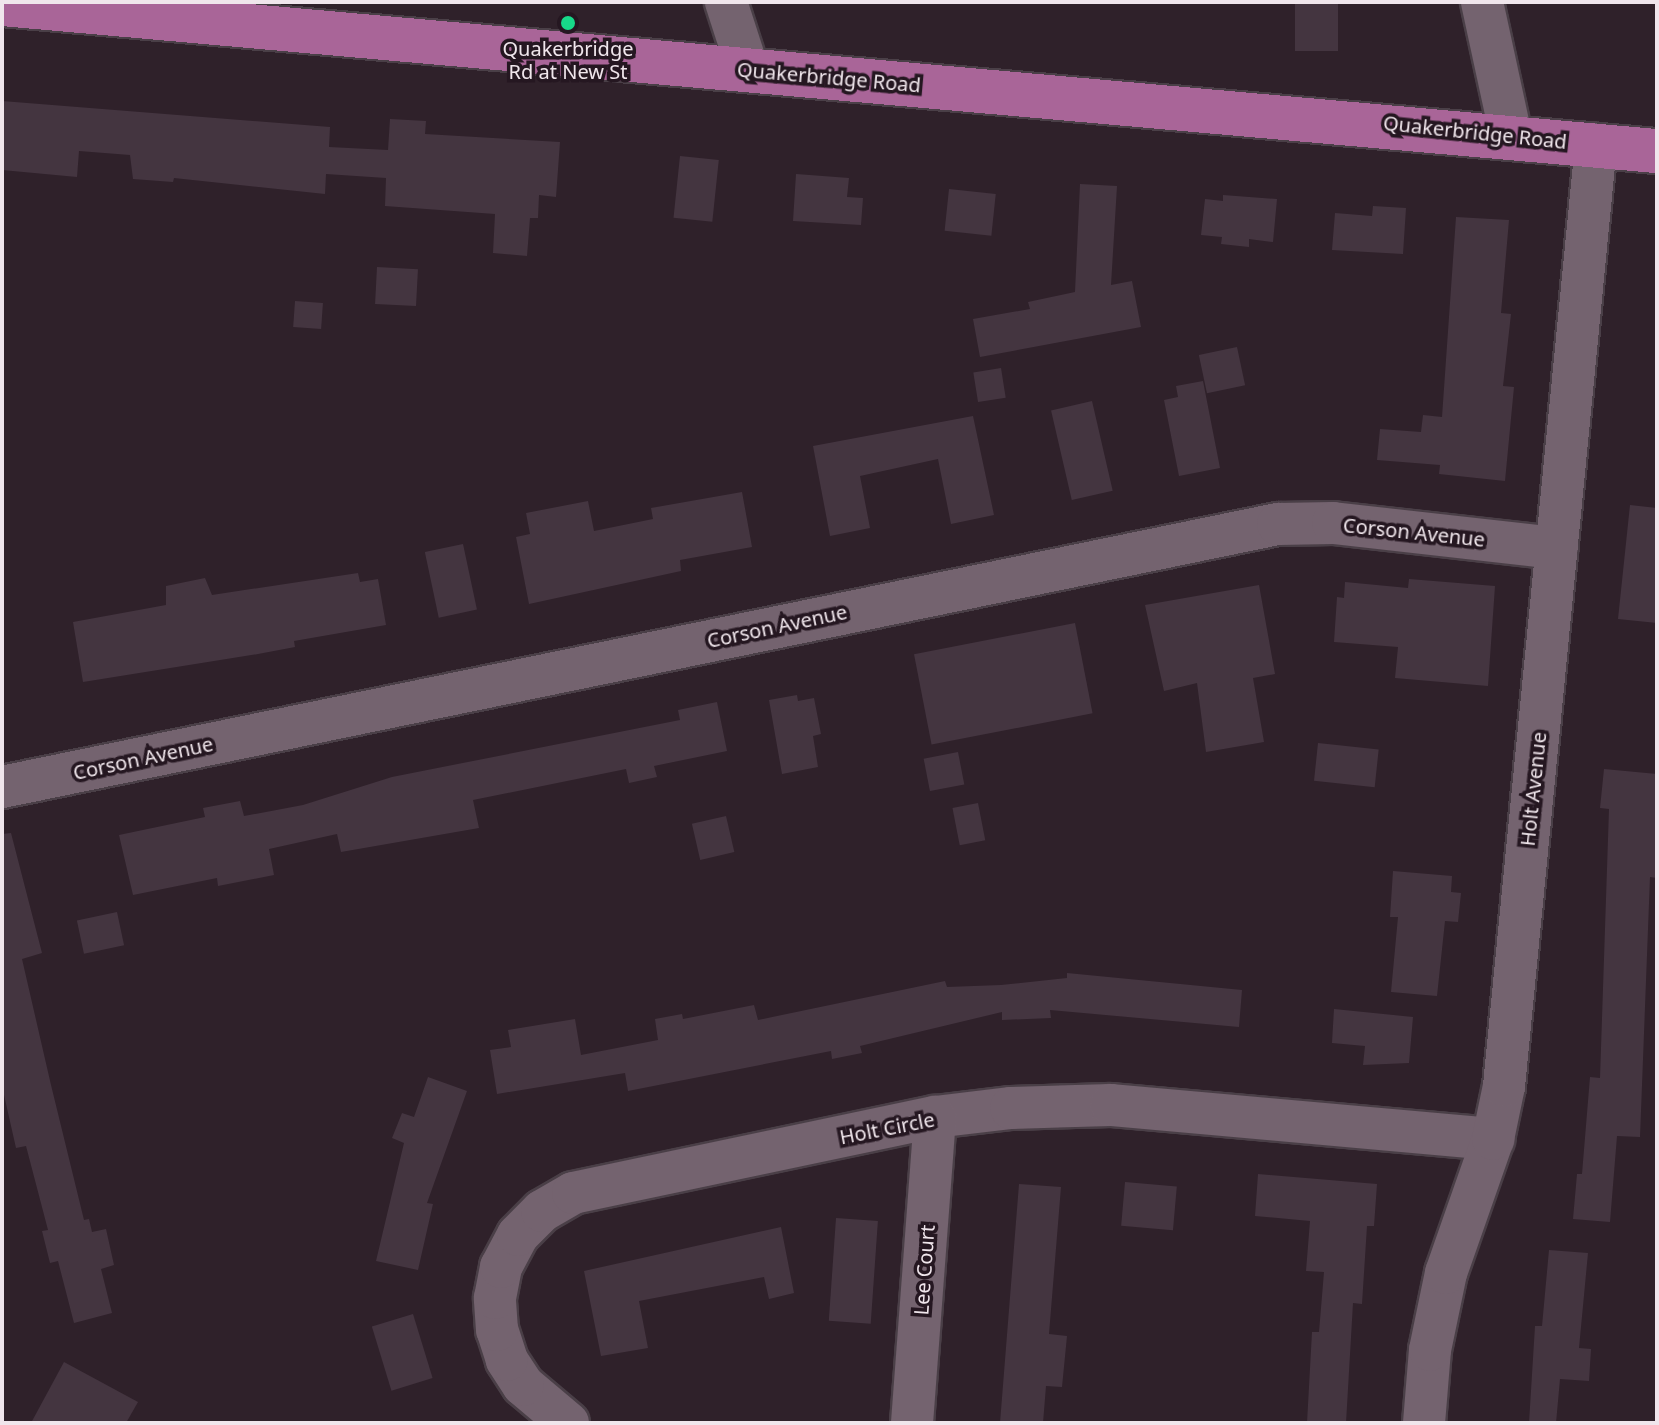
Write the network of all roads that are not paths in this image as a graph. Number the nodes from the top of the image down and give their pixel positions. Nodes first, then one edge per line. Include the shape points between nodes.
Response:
1 (726, 2) edge
2 (1482, 2) edge
3 (2, 4) edge
4 (748, 70) junction
5 (1511, 136) junction
6 (1596, 144) junction
7 (1657, 151) edge
8 (1557, 548) junction
9 (2, 787) edge
10 (935, 1117) junction
11 (1493, 1139) junction
12 (568, 1423) edge
13 (912, 1423) edge
14 (1424, 1423) edge

1 - 4 street
2 - 5 street
3 - 4 main road, Quakerbridge Road
4 - 5 main road, Quakerbridge Road
5 - 6 main road, Quakerbridge Road
6 - 7 main road, Quakerbridge Road
6 - 8 street, Holt Avenue
8 - 9 street, Corson Avenue via 1333,523 1278,524
8 - 11 street, Holt Avenue via 1504,1086
10 - 11 street, Holt Circle via 1111,1105
10 - 12 street, Holt Circle via 593,1188 542,1211 518,1235 501,1267 497,1330 523,1385
10 - 13 street, Lee Court
11 - 14 street, Holt Avenue via 1446,1273 1430,1350

